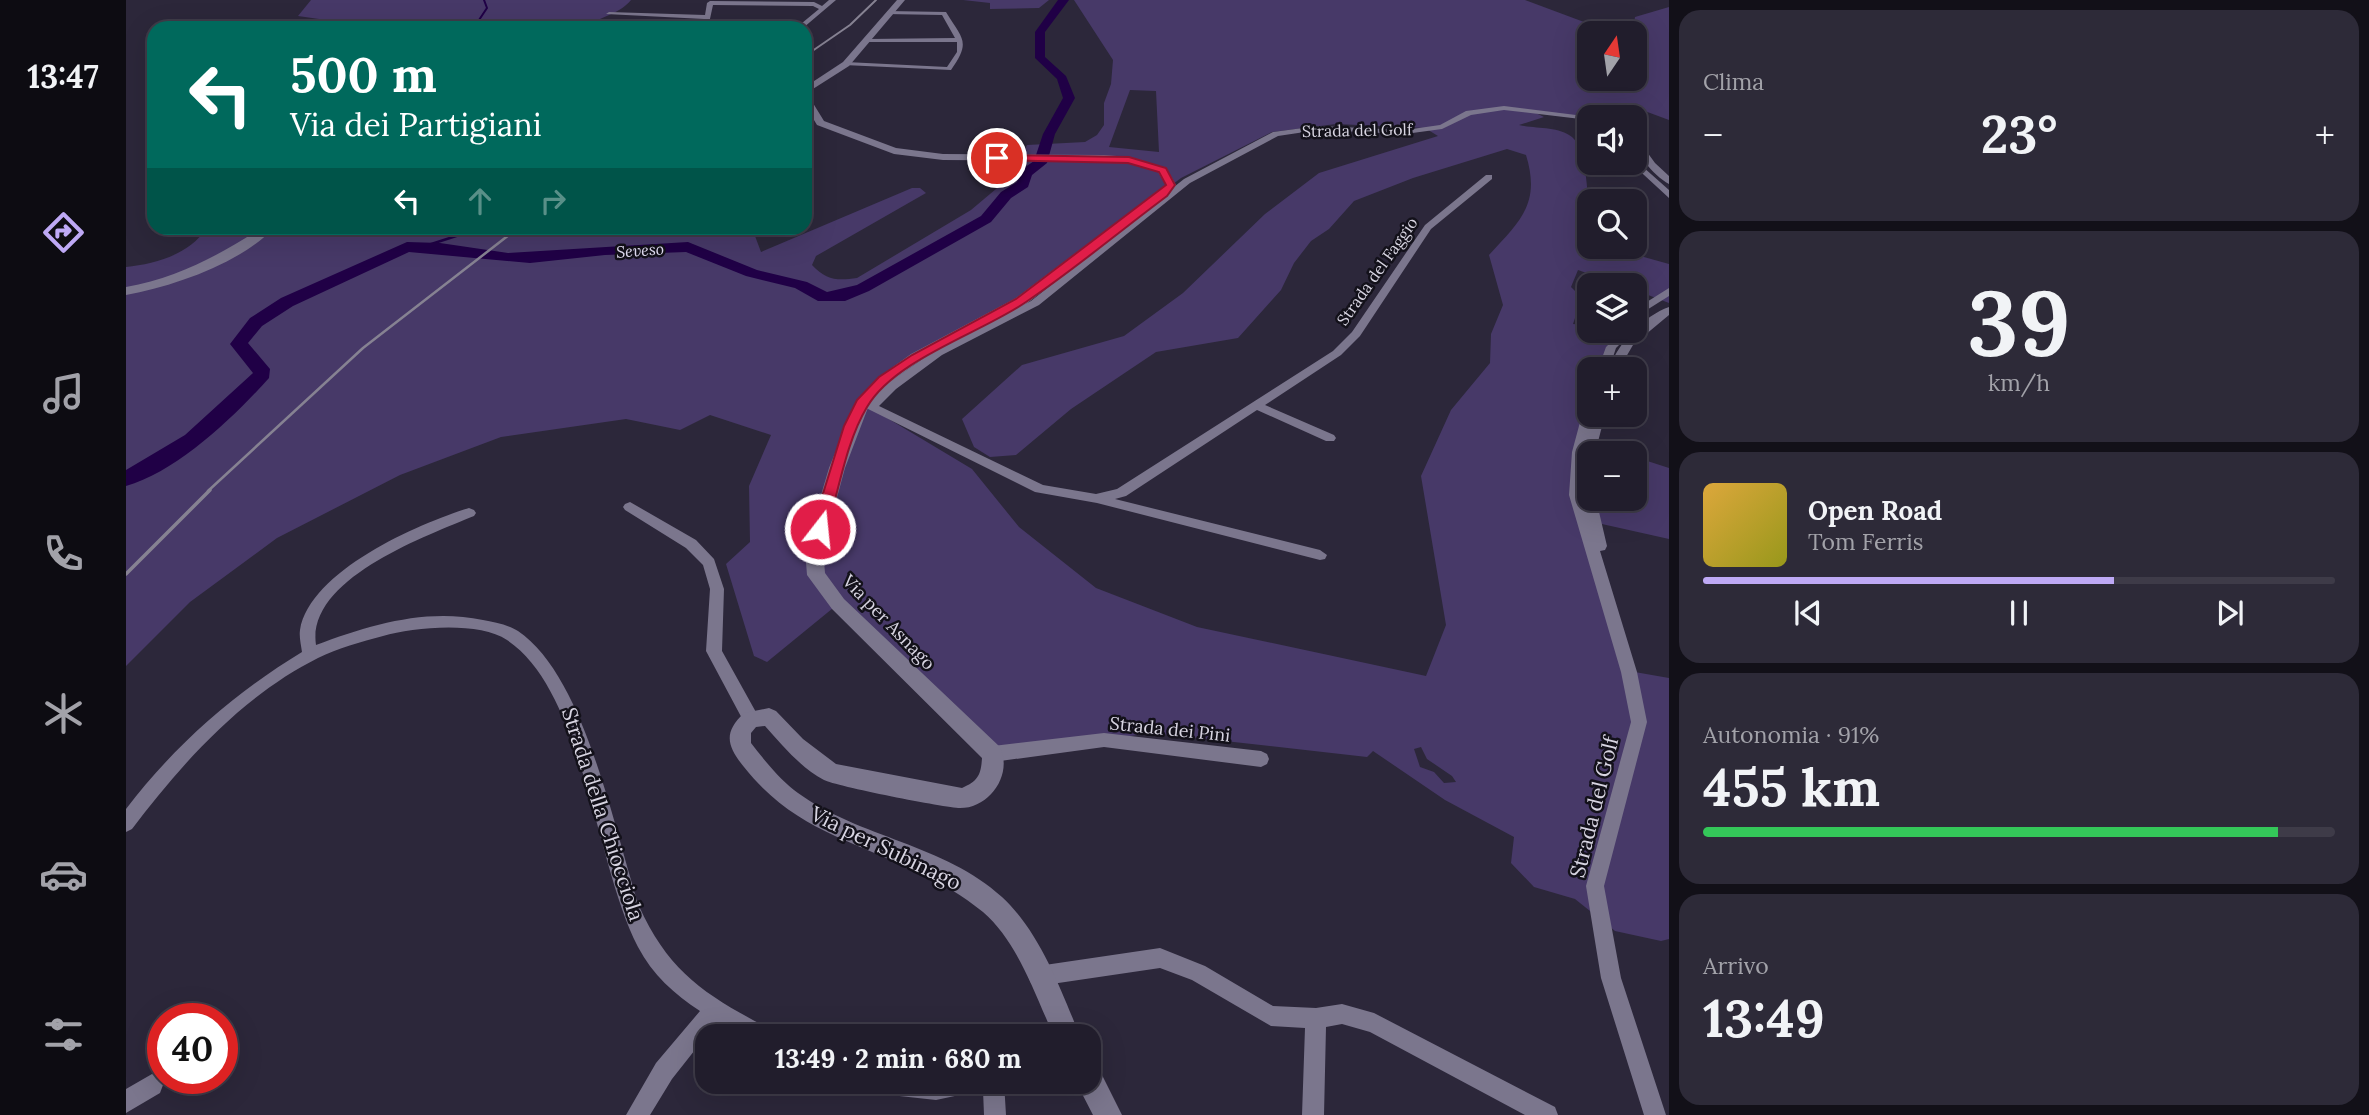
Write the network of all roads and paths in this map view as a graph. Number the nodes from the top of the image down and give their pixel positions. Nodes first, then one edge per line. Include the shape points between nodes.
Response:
1 (832, 0) edge
2 (901, 0) edge
3 (813, 2) edge
4 (824, 9) junction
5 (888, 13) junction
6 (609, 15) dead end
7 (707, 17) junction
8 (706, 21) edge
9 (808, 21) edge
10 (959, 40) junction
11 (868, 41) junction
12 (846, 64) junction
13 (812, 86) edge
14 (812, 109) edge
15 (1577, 118) edge
16 (1425, 128) junction
17 (1647, 157) edge
18 (1647, 167) edge
19 (1647, 174) edge
20 (1168, 177) junction
21 (1489, 177) dead end
22 (1669, 181) edge
23 (1669, 187) edge
24 (1669, 195) edge
25 (257, 235) edge
26 (126, 291) edge
27 (1669, 291) edge
28 (1669, 302) edge
29 (1647, 306) edge
30 (1669, 310) edge
31 (1647, 317) edge
32 (1618, 357) edge
33 (867, 405) junction
34 (1257, 406) junction
35 (1584, 427) edge
36 (1595, 427) edge
37 (1330, 438) dead end
38 (1096, 499) junction
39 (630, 507) dead end
40 (469, 513) dead end
41 (1320, 555) dead end
42 (310, 655) junction
43 (1629, 672) junction
44 (760, 718) junction
45 (993, 754) junction
46 (1261, 759) dead end
47 (126, 823) edge
48 (1038, 976) junction
49 (714, 1010) junction
50 (1316, 1018) junction
51 (740, 1024) edge
52 (1061, 1024) edge
53 (147, 1087) edge
54 (994, 1094) edge
55 (1097, 1094) edge
56 (126, 1102) edge
57 (638, 1115) edge
58 (995, 1115) edge
59 (1108, 1115) edge
60 (1313, 1115) edge
61 (1547, 1115) edge
62 (1655, 1115) edge

1 - 4 street
2 - 5 street
3 - 4 street
3 - 7 street via 710,3
4 - 9 street
5 - 10 street via 944,13
5 - 11 street
6 - 7 street
7 - 8 street
10 - 11 street
10 - 12 street via 960,52 948,69
11 - 12 street
12 - 13 street
14 - 20 street via 820,123 894,150 943,157 1129,160 1155,167
15 - 16 street, Strada del Golf via 1486,109 1443,127
16 - 20 street, Strada del Golf via 1293,127 1272,132 1181,177
16 - 33 street, Strada del Golf via 1405,132 1318,128 1276,134 1187,181 1035,303 938,353
17 - 22 street
18 - 23 street
19 - 24 street
20 - 33 street, Via per Asnago via 1171,185 1164,194 1021,301 916,357 884,380
21 - 34 street, Strada del Faggio via 1427,228 1356,334 1337,353
25 - 26 street via 182,280
27 - 29 street
28 - 31 street
30 - 32 street via 1621,349
33 - 38 street, Strada del Faggio via 1040,489
33 - 45 street, Via per Asnago via 850,426 814,549 816,575 838,604
34 - 37 street
34 - 38 street, Strada del Faggio via 1121,494
35 - 43 street, Strada del Golf via 1576,457 1576,495
36 - 43 street, Strada del Golf via 1586,469 1587,499 1632,649
38 - 41 street, Strada del Faggio
39 - 44 street via 691,544 709,563 718,589 714,651
40 - 42 street via 388,547 344,577 316,607 307,629
42 - 47 street, Strada della Chiocciola via 222,715 157,780
42 - 49 street, Strada della Chiocciola via 410,623 441,620 474,623 513,635 541,659 566,701 646,942 680,987
43 - 62 street, Strada del Golf via 1639,722 1595,886 1611,978
44 - 45 street via 831,773 962,798 983,789 992,776
44 - 48 street, Via per Subinago via 741,729 740,746 762,773 798,806 957,880 994,907
45 - 46 street, Strada dei Pini via 1104,740
48 - 50 street via 1160,958 1198,973 1271,1016
48 - 52 street, Via per Subinago
49 - 51 street, Strada della Chiocciola
49 - 57 street via 664,1071
50 - 60 street
50 - 61 street via 1342,1014 1374,1023
53 - 56 street
54 - 58 street
55 - 59 street

